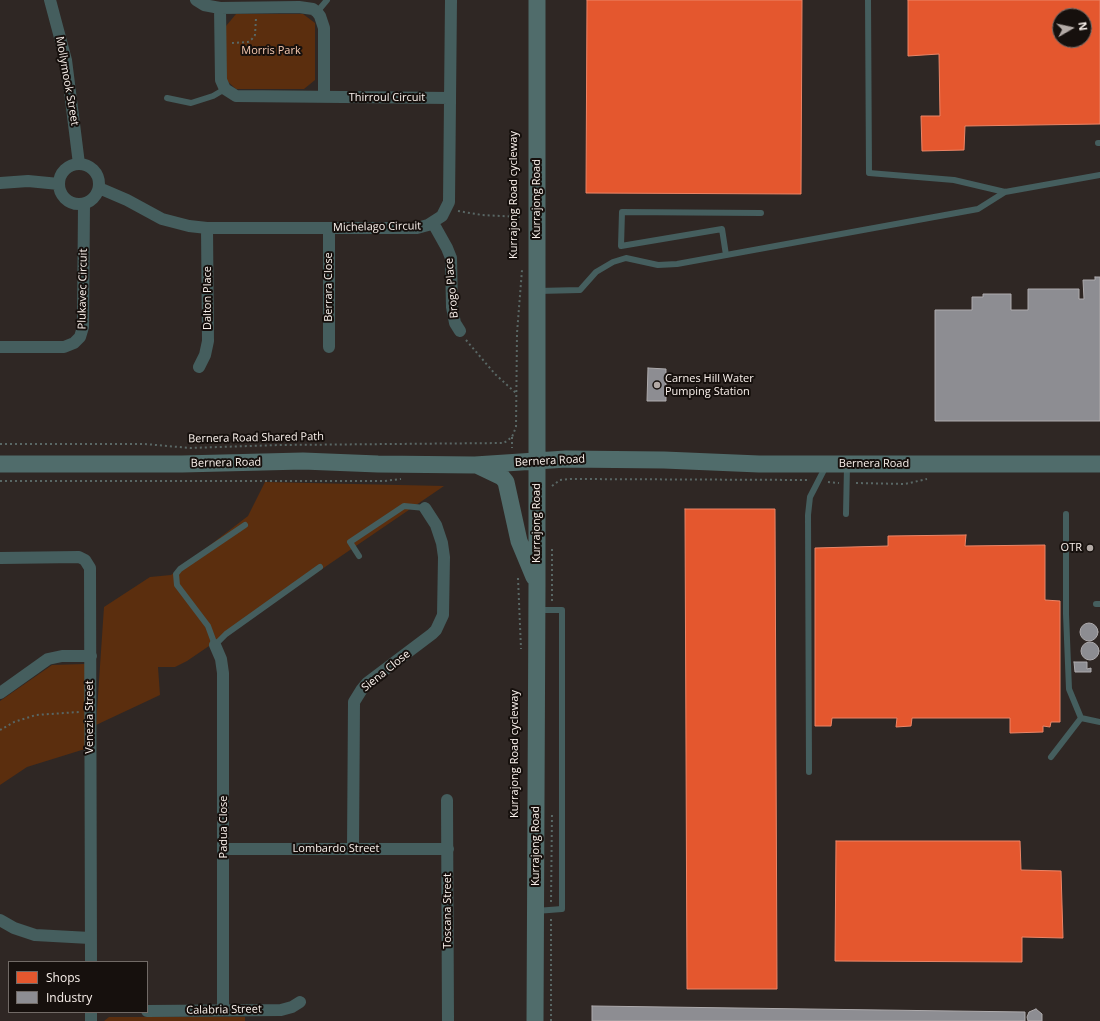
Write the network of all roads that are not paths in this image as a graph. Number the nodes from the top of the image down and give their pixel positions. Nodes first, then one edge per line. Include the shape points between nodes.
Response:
1 (50, 0) edge
2 (196, 0) edge
3 (327, 0) edge
4 (450, 0) edge
5 (537, 0) edge
6 (868, 0) edge
7 (269, 3) edge
8 (220, 8) junction
9 (317, 12) junction
10 (225, 89) junction
11 (167, 98) dead end
12 (324, 98) junction
13 (450, 98) junction
14 (79, 164) junction
15 (1100, 174) edge
16 (0, 183) edge
17 (59, 184) junction
18 (99, 188) junction
19 (1005, 192) junction
20 (84, 204) junction
21 (761, 213) dead end
22 (433, 223) junction
23 (207, 228) junction
24 (329, 228) junction
25 (726, 255) junction
26 (537, 291) junction
27 (460, 331) road end
28 (0, 347) edge
29 (329, 347) dead end
30 (199, 367) dead end
31 (537, 460) junction
32 (0, 464) edge
33 (826, 464) junction
34 (847, 464) junction
35 (1100, 464) edge
36 (475, 465) junction
37 (425, 508) joint
38 (846, 514) dead end
39 (1066, 514) dead end
40 (245, 525) dead end
41 (359, 556) dead end
42 (0, 558) edge
43 (320, 567) dead end
44 (537, 584) junction
45 (545, 610) junction
46 (215, 645) junction
47 (91, 656) junction
48 (0, 693) edge
49 (1081, 718) junction
50 (1100, 722) edge
51 (1051, 757) dead end
52 (809, 772) dead end
53 (447, 800) dead end
54 (353, 848) junction
55 (448, 849) junction
56 (224, 850) junction
57 (543, 911) junction
58 (0, 920) edge
59 (90, 938) junction
60 (91, 961) edge
61 (300, 1002) dead end
62 (223, 1010) junction
63 (148, 1011) edge
64 (448, 1021) edge
65 (535, 1021) edge

1 - 14 street, Mollymook Street via 66,60
2 - 8 street via 204,5
3 - 9 lane
4 - 13 street
5 - 26 main road, Kurrajong Road
6 - 19 lane via 869,173 954,180
7 - 8 street via 256,7
7 - 9 street
8 - 10 street via 221,80
9 - 12 street via 324,28
10 - 11 lane via 191,103
10 - 12 street, Thirroul Circuit via 243,97
12 - 13 street, Thirroul Circuit
13 - 22 street, Michelago Circuit via 449,196 447,208
14 - 17 street via 64,171
14 - 18 street via 92,168 97,174
15 - 19 lane
16 - 17 street via 23,181
17 - 20 street via 64,198 76,204
18 - 20 street via 94,198
18 - 23 street, Michelago Circuit via 170,222
19 - 25 lane via 978,209
20 - 28 street, Plukavec Circuit via 83,327 80,337 64,347
21 - 25 lane via 622,212 622,246 722,229
22 - 24 street, Michelago Circuit via 417,228
22 - 27 street, Brogo Place via 451,258 452,307
23 - 24 street, Michelago Circuit
23 - 30 street, Dalton Place via 208,341
24 - 29 street, Berrara Close
25 - 26 lane via 658,265 626,258 596,272 580,290
26 - 31 main road, Kurrajong Road
31 - 33 main road, Bernera Road
31 - 36 main road, Bernera Road
31 - 44 main road, Kurrajong Road
32 - 36 main road, Bernera Road via 303,462
33 - 34 main road, Bernera Road
33 - 52 lane via 810,497 808,515
34 - 35 main road, Bernera Road
34 - 38 lane
36 - 44 main road via 502,477 506,482 519,541
37 - 41 lane via 404,506 350,542
37 - 54 street, Siena Close via 436,525 442,543 443,615 432,634 367,683 354,702
39 - 49 lane via 1069,689
40 - 46 lane via 176,574 177,585 208,626
42 - 47 street, Venezia Street via 78,557 88,563 91,575
43 - 46 lane via 226,634
44 - 45 main road, Kurrajong Road
45 - 57 main road, Kurrajong Road
45 - 57 lane via 562,610 562,909
46 - 56 street, Padua Close via 223,673
47 - 48 street via 62,656 48,659
47 - 59 street, Venezia Street
49 - 50 lane
49 - 51 lane
53 - 55 street, Toscana Street
54 - 55 street, Lombardo Street
54 - 56 street, Lombardo Street
55 - 64 street, Toscana Street
56 - 62 street, Padua Close
57 - 65 main road, Kurrajong Road
58 - 59 street via 35,935
59 - 60 street, Venezia Street
61 - 62 street, Calabria Street via 281,1010
62 - 63 street, Calabria Street

